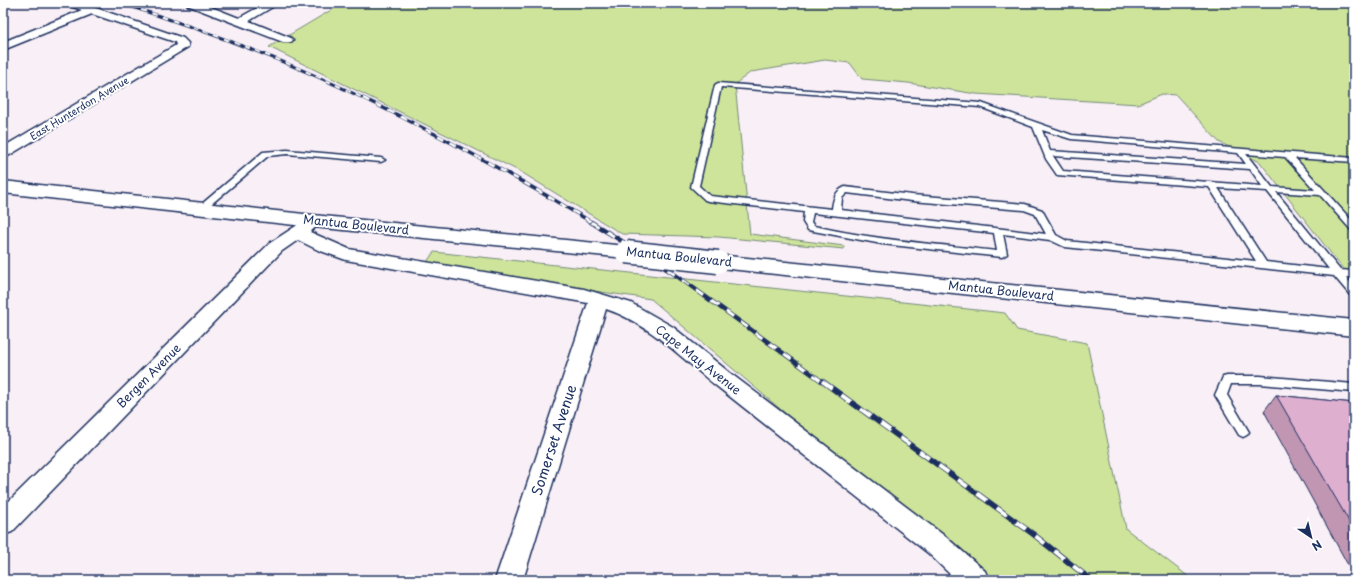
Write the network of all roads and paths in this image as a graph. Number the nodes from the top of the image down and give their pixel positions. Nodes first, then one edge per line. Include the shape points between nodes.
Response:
1 (71, 3) edge
2 (191, 3) edge
3 (274, 3) edge
4 (92, 10) junction
5 (239, 22) junction
6 (287, 40) dead end
7 (3, 46) edge
8 (1036, 126) junction
9 (1240, 151) junction
10 (1047, 153) junction
11 (3, 154) edge
12 (1288, 155) junction
13 (381, 160) dead end
14 (1354, 160) edge
15 (1252, 167) junction
16 (1212, 185) junction
17 (3, 187) edge
18 (1269, 189) junction
19 (1322, 193) junction
20 (200, 209) junction
21 (809, 210) junction
22 (836, 213) junction
23 (306, 227) junction
24 (1354, 228) edge
25 (998, 231) junction
26 (1052, 237) junction
27 (1263, 265) junction
28 (1337, 273) junction
29 (1354, 274) edge
30 (1354, 293) edge
31 (599, 300) junction
32 (1354, 328) edge
33 (1354, 388) edge
34 (1243, 432) dead end
35 (3, 524) edge
36 (509, 580) edge
37 (975, 580) edge

1 - 4 street
2 - 5 street
3 - 5 street
4 - 7 street
4 - 11 street, East Hunterdon Avenue via 179,40 182,47
5 - 6 street
8 - 9 lane via 1071,137
8 - 10 lane
8 - 21 lane via 981,105 718,85 695,187 708,198
9 - 12 lane
9 - 15 lane
10 - 15 lane
10 - 16 lane via 1060,173
12 - 14 lane
12 - 19 lane
13 - 20 lane via 280,151 266,154
15 - 18 lane
16 - 18 lane
16 - 27 lane
17 - 20 main road, Mantua Boulevard
18 - 19 lane
18 - 28 lane
19 - 24 lane
20 - 23 main road, Mantua Boulevard
21 - 22 lane
21 - 25 lane via 807,222 811,228 880,241 1002,254
22 - 25 lane
22 - 26 lane via 838,197 844,190 1025,207 1039,212
23 - 31 street, Cape May Avenue via 324,246 346,254 551,289
23 - 32 main road, Mantua Boulevard, bridge via 626,252
23 - 35 street, Bergen Avenue via 276,247
25 - 26 lane
26 - 27 lane via 1065,244
27 - 28 lane
28 - 29 lane
28 - 30 lane
31 - 36 street, Somerset Avenue
31 - 37 street, Cape May Avenue via 624,308 666,332 728,384 937,545
33 - 34 lane via 1260,380 1227,380 1221,395

